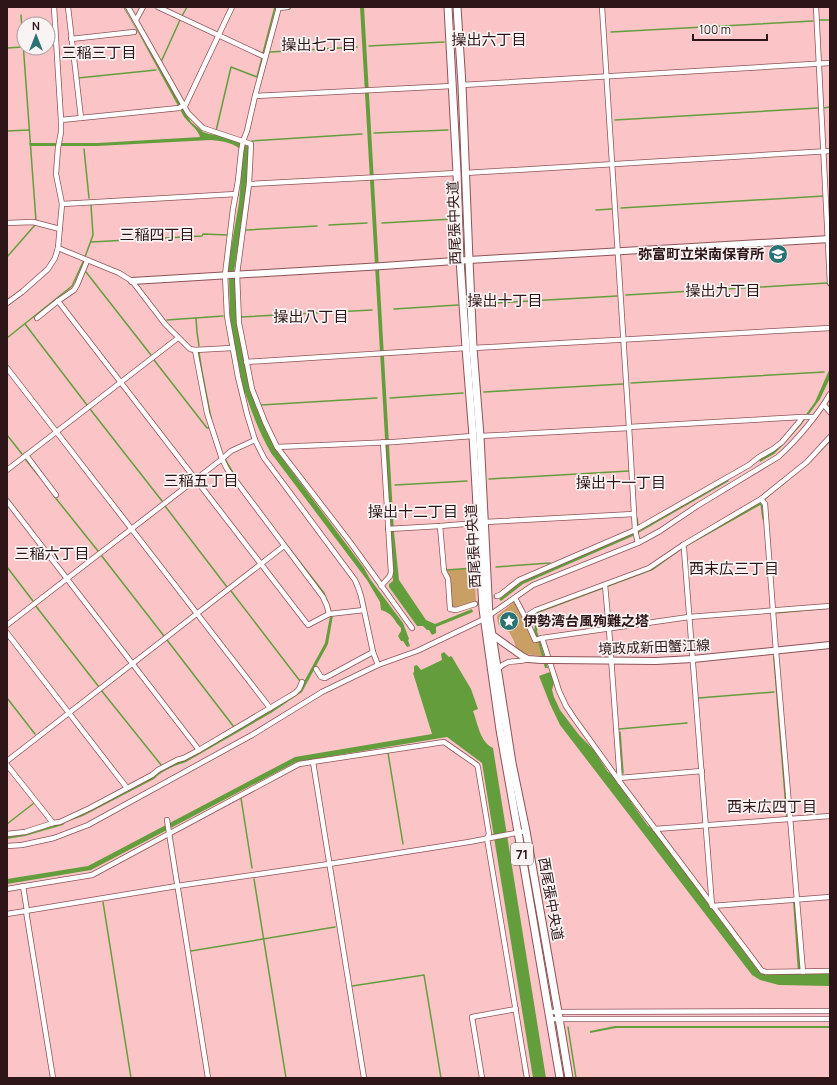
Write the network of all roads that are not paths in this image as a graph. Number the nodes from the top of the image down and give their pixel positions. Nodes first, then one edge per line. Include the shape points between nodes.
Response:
1 (54, 7) edge
2 (68, 7) edge
3 (128, 7) edge
4 (143, 7) edge
5 (158, 7) edge
6 (232, 7) edge
7 (278, 7) edge
8 (288, 7) edge
9 (448, 7) edge
10 (457, 7) edge
11 (602, 7) edge
12 (816, 7) edge
13 (136, 20) junction
14 (134, 32) dead end
15 (219, 36) junction
16 (71, 39) junction
17 (265, 57) junction
18 (830, 63) edge
19 (819, 64) junction
20 (607, 76) junction
21 (462, 85) junction
22 (452, 86) junction
23 (255, 96) junction
24 (184, 105) junction
25 (81, 118) junction
26 (61, 120) junction
27 (243, 141) junction
28 (823, 151) junction
29 (830, 151) edge
30 (612, 164) junction
31 (456, 173) junction
32 (465, 173) junction
33 (249, 184) junction
34 (236, 194) junction
35 (62, 204) junction
36 (7, 223) edge
37 (60, 229) junction
38 (829, 239) edge
39 (58, 248) junction
40 (618, 252) junction
41 (87, 260) junction
42 (460, 260) junction
43 (469, 260) junction
44 (236, 274) junction
45 (226, 275) junction
46 (132, 281) junction
47 (830, 283) edge
48 (58, 301) junction
49 (7, 303) edge
50 (37, 318) dead end
51 (830, 328) edge
52 (178, 338) junction
53 (624, 340) junction
54 (232, 348) junction
55 (470, 348) junction
56 (195, 350) junction
57 (246, 362) junction
58 (7, 368) edge
59 (120, 382) junction
60 (830, 394) edge
61 (824, 405) junction
62 (830, 412) edge
63 (802, 417) junction
64 (811, 417) junction
65 (629, 427) junction
66 (56, 431) junction
67 (477, 436) junction
68 (830, 438) edge
69 (255, 440) junction
70 (383, 442) junction
71 (277, 447) junction
72 (26, 455) junction
73 (770, 456) junction
74 (222, 459) junction
75 (7, 470) edge
76 (196, 478) junction
77 (56, 495) dead end
78 (761, 499) junction
79 (7, 500) edge
80 (634, 514) junction
81 (481, 523) junction
82 (440, 526) junction
83 (131, 528) junction
84 (389, 529) junction
85 (635, 530) junction
86 (638, 543) junction
87 (284, 546) junction
88 (684, 547) junction
89 (261, 564) junction
90 (67, 578) junction
91 (381, 586) junction
92 (605, 587) junction
93 (497, 596) tunnel mouth
94 (515, 598) junction
95 (475, 604) tunnel mouth
96 (830, 606) edge
97 (364, 610) junction
98 (774, 610) junction
99 (197, 614) junction
100 (329, 614) junction
101 (526, 617) junction
102 (689, 617) junction
103 (486, 618) junction
104 (7, 624) edge
105 (412, 628) dead end
106 (609, 629) junction
107 (7, 633) edge
108 (489, 633) junction
109 (542, 638) junction
110 (830, 645) edge
111 (776, 651) junction
112 (372, 652) junction
113 (528, 659) junction
114 (693, 659) junction
115 (611, 661) junction
116 (133, 663) junction
117 (378, 665) junction
118 (498, 668) junction
119 (316, 669) dead end
120 (302, 682) dead end
121 (270, 708) junction
122 (69, 713) junction
123 (199, 750) junction
124 (7, 761) edge
125 (313, 762) junction
126 (7, 765) edge
127 (702, 771) junction
128 (619, 780) junction
129 (127, 788) junction
130 (830, 816) edge
131 (790, 819) junction
132 (167, 820) dead end
133 (53, 823) junction
134 (706, 826) junction
135 (655, 829) junction
136 (519, 832) junction
137 (7, 834) edge
138 (169, 834) junction
139 (489, 837) junction
140 (7, 846) edge
141 (329, 864) junction
142 (23, 886) junction
143 (177, 886) junction
144 (7, 889) edge
145 (830, 897) edge
146 (797, 900) junction
147 (712, 906) junction
148 (26, 911) junction
149 (7, 914) edge
150 (830, 971) edge
151 (801, 972) junction
152 (516, 1009) junction
153 (830, 1011) edge
154 (550, 1015) junction
155 (558, 1015) junction
156 (830, 1019) edge
157 (53, 1078) edge
158 (208, 1078) edge
159 (364, 1078) edge
160 (482, 1078) edge
161 (527, 1078) edge
162 (560, 1078) edge
163 (569, 1078) edge

1 - 26 street
2 - 16 street
3 - 13 street
4 - 13 street
5 - 15 street
6 - 15 street
7 - 8 street
7 - 17 street
9 - 22 main road, 西尾張中央道 / 71
10 - 21 main road, 西尾張中央道 / 71
11 - 20 street
12 - 19 street
13 - 24 street
14 - 16 street
15 - 17 street
15 - 24 street
16 - 25 street
17 - 23 street
18 - 19 street
19 - 20 street
19 - 28 street
20 - 21 street
20 - 30 street
21 - 32 main road, 西尾張中央道 / 71
22 - 23 street
22 - 31 main road, 西尾張中央道 / 71
23 - 27 street
24 - 25 street via 179,108
24 - 27 street via 188,113 203,128
25 - 26 street
26 - 35 street via 56,174
27 - 33 street via 251,144
27 - 34 street
28 - 29 street
28 - 30 street
28 - 38 street
30 - 32 street
30 - 40 street
31 - 33 street
31 - 42 main road, 西尾張中央道 / 71
32 - 43 main road, 西尾張中央道 / 71
33 - 44 street
34 - 35 street
34 - 45 street
35 - 37 street
36 - 37 street via 33,222
37 - 39 street
38 - 40 street
38 - 47 street
39 - 41 street
39 - 49 street via 48,269
40 - 43 street
40 - 53 street
41 - 46 street
41 - 48 street via 74,290
42 - 43 street
42 - 44 street
42 - 55 main road, 西尾張中央道 / 71
43 - 55 main road, 西尾張中央道 / 71
44 - 45 street
44 - 57 street via 239,322
45 - 46 street
45 - 54 street via 227,316
46 - 52 street
48 - 50 street
48 - 59 street
51 - 53 street
52 - 56 street via 190,349
52 - 59 street
53 - 55 street
53 - 65 street
54 - 56 street
54 - 69 street
55 - 57 street
55 - 67 main road, 西尾張中央道 / 71
56 - 74 street via 207,413
57 - 71 street via 252,389 264,422
58 - 66 street
59 - 66 street
59 - 76 street
60 - 61 street
61 - 62 street
61 - 64 street
63 - 64 street
63 - 65 street
63 - 73 street via 773,449
64 - 73 street via 787,448
65 - 67 street
65 - 80 street
66 - 72 street
66 - 83 street
67 - 70 street
67 - 81 main road, 西尾張中央道 / 71
68 - 78 street via 806,462
69 - 74 street via 231,450
69 - 97 street via 268,463 355,580
70 - 71 street
70 - 84 street
71 - 91 street
72 - 75 street
72 - 77 street
73 - 85 street via 758,457 749,465
73 - 86 street via 660,531
74 - 76 street
74 - 87 street
76 - 83 street
76 - 89 street
78 - 88 street
78 - 98 street via 765,504
79 - 90 street
80 - 81 street
80 - 85 street
81 - 82 street
81 - 103 main road, 西尾張中央道 / 71
82 - 84 street
82 - 95 street via 450,609 456,610
83 - 90 street
83 - 99 street
84 - 91 street via 391,572
85 - 86 street
85 - 93 street via 519,580
86 - 94 street via 533,585
87 - 89 street
87 - 100 street via 323,597
88 - 92 street via 649,568
88 - 102 street
89 - 99 street
89 - 100 street via 308,625
90 - 104 street
90 - 116 street
91 - 105 street
92 - 101 street via 536,610
92 - 106 street
94 - 101 street
94 - 103 street
96 - 98 street
97 - 100 street
97 - 112 street
98 - 102 street
98 - 111 street
99 - 116 street
99 - 121 street
101 - 109 street via 535,640
102 - 106 street
102 - 114 street
103 - 108 main road, 西尾張中央道 / 71
103 - 117 street via 417,651
106 - 109 street
106 - 115 street
107 - 122 street
108 - 113 street, 境政成新田蟹江線
108 - 118 main road, 西尾張中央道 / 71
108 - 136 main road, 西尾張中央道 / 71 via 500,730
109 - 128 street via 566,706
110 - 111 street, 境政成新田蟹江線
111 - 114 street, 境政成新田蟹江線
111 - 131 street
112 - 117 street
112 - 119 street via 325,678
113 - 115 street, 境政成新田蟹江線, bridge
113 - 118 street via 507,662
114 - 115 street, 境政成新田蟹江線
114 - 127 street
115 - 128 street
116 - 122 street
116 - 123 street
117 - 140 street via 322,692 252,735 88,826 22,846
118 - 136 main road, 西尾張中央道 / 71
120 - 121 street via 295,693
121 - 123 street
122 - 124 street
122 - 129 street
123 - 129 street
125 - 138 street via 299,764
125 - 139 street via 444,742 478,765
125 - 141 street
126 - 133 street
127 - 128 street
127 - 134 street
128 - 135 street
129 - 133 street via 90,808
130 - 131 street
131 - 134 street
131 - 146 street
132 - 138 street
133 - 137 street via 26,832
134 - 135 street
134 - 147 street
135 - 147 street
136 - 139 street
136 - 154 main road, 西尾張中央道 / 71
136 - 155 main road, 西尾張中央道 / 71
138 - 142 street via 92,875
138 - 143 street
139 - 141 street
139 - 152 street
141 - 143 street
141 - 159 street
142 - 144 street
142 - 148 street
143 - 148 street
143 - 158 street
145 - 146 street
146 - 147 street
146 - 151 street
147 - 151 street via 762,971
148 - 149 street
148 - 157 street
150 - 151 street
152 - 160 street via 472,1017
152 - 161 street
153 - 155 street
154 - 155 street
154 - 162 main road, 西尾張中央道 / 71
155 - 156 street
155 - 163 main road, 西尾張中央道 / 71

